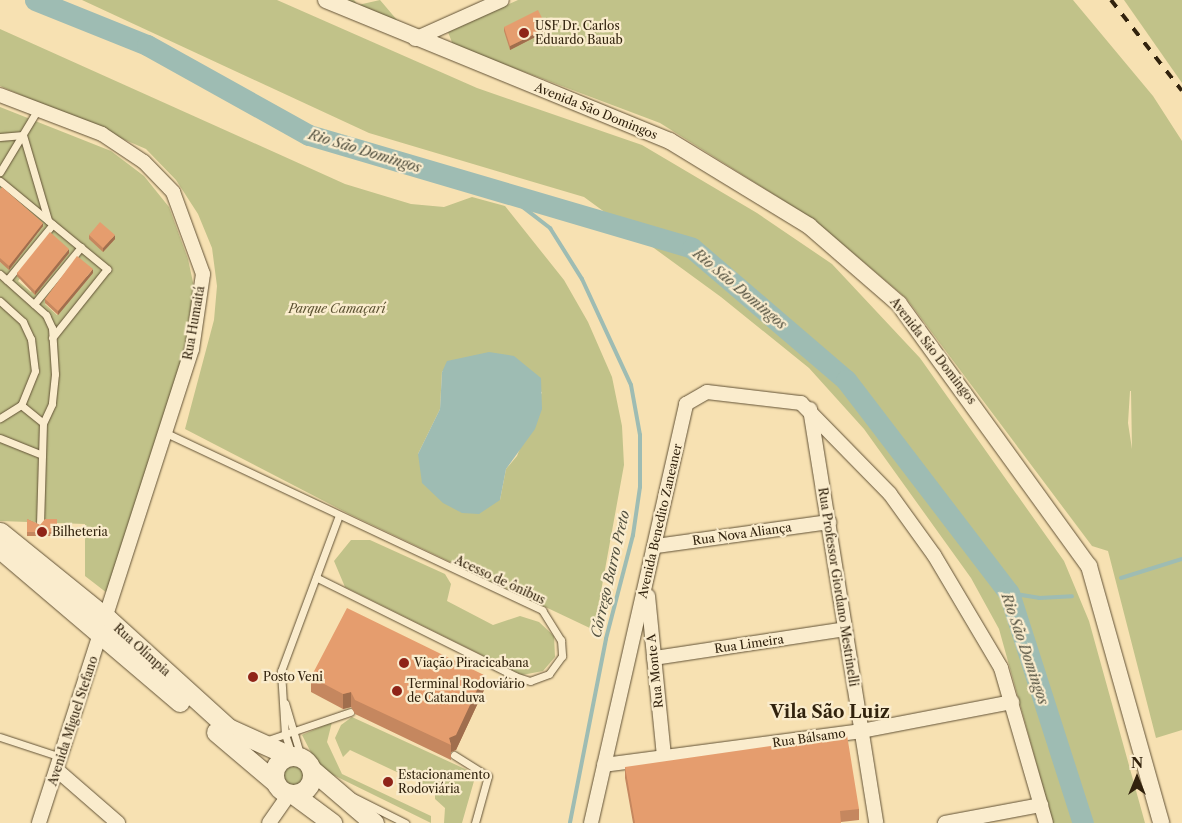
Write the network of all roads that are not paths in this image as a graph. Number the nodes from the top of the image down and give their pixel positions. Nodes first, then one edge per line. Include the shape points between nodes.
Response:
1 (326, 0) edge
2 (502, 0) edge
3 (415, 39) junction
4 (0, 95) edge
5 (38, 109) junction
6 (23, 135) junction
7 (0, 137) edge
8 (0, 172) edge
9 (0, 181) edge
10 (51, 222) junction
11 (81, 247) junction
12 (0, 274) edge
13 (8, 280) junction
14 (0, 301) edge
15 (34, 304) junction
16 (52, 338) junction
17 (22, 405) junction
18 (810, 410) junction
19 (0, 418) edge
20 (43, 423) junction
21 (166, 433) junction
22 (0, 438) edge
23 (40, 454) junction
24 (338, 518) junction
25 (829, 522) junction
26 (40, 523) edge
27 (0, 532) edge
28 (656, 546) junction
29 (0, 549) edge
30 (316, 577) junction
31 (646, 586) junction
32 (105, 627) junction
33 (845, 629) junction
34 (654, 658) junction
35 (285, 702) junction
36 (1012, 702) junction
37 (350, 712) dead end
38 (297, 731) junction
39 (861, 731) junction
40 (285, 735) junction
41 (0, 737) edge
42 (258, 744) junction
43 (454, 754) dead end
44 (664, 757) junction
45 (299, 759) junction
46 (59, 763) junction
47 (604, 765) junction
48 (283, 793) junction
49 (337, 793) junction
50 (1042, 805) junction
51 (39, 823) edge
52 (118, 823) edge
53 (269, 823) edge
54 (332, 823) edge
55 (374, 823) edge
56 (405, 823) edge
57 (475, 823) edge
58 (591, 823) edge
59 (876, 823) edge
60 (945, 823) edge
61 (1046, 823) edge
62 (1161, 823) edge

1 - 3 street, Avenida São Domingos
2 - 3 street
3 - 62 street, Avenida São Domingos via 670,140 809,226 899,304 1089,566
4 - 5 street, Rua Humaitá
5 - 6 lane
5 - 21 street, Rua Humaitá via 102,134 144,162 173,192 193,239 203,274 192,349
6 - 7 lane
6 - 8 lane
6 - 10 lane
9 - 10 lane
10 - 11 lane
10 - 13 lane
11 - 15 lane
11 - 16 lane via 107,268
12 - 13 lane
13 - 15 lane
14 - 17 lane via 23,322 31,339 35,371
15 - 16 lane via 46,314
16 - 20 lane via 52,404
17 - 19 lane
17 - 20 lane
18 - 25 street, Rua Professor Giordano Mestrinelli
18 - 28 street, Avenida Benedito Zaneaner via 790,399 707,392 686,404
18 - 36 street via 890,494 934,555 1001,668
20 - 23 lane
21 - 24 lane, Acesso de ônibus
21 - 32 street, Rua Humaitá
22 - 23 lane
23 - 26 lane
24 - 30 lane
24 - 30 lane, Acesso de ônibus via 542,610 561,640 562,656 549,674 530,681 522,679
25 - 28 street, Rua Nova Aliança
25 - 33 street, Rua Professor Giordano Mestrinelli
27 - 32 main road, Rua Olímpia
28 - 31 street, Avenida Benedito Zaneaner
29 - 32 main road, Rua Olímpia
30 - 35 lane via 281,671
31 - 34 street, Rua Monte A
31 - 47 street, Avenida Benedito Zaneaner
32 - 42 main road, Rua Olímpia via 228,728
32 - 46 street, Avenida Miguel Stefano
32 - 48 main road, Rua Olímpia
33 - 34 street, Rua Limeira
33 - 39 street, Rua Professor Giordano Mestrinelli
34 - 44 street, Rua Monte A
35 - 38 lane
35 - 40 lane
36 - 39 street, Rua Bálsamo
36 - 50 street
37 - 38 lane
38 - 40 lane
38 - 45 lane
39 - 44 street, Rua Bálsamo
39 - 59 street, Rua Professor Giordano Mestrinelli
40 - 42 lane
40 - 45 lane
41 - 46 lane
42 - 45 main road, Rua Olímpia
43 - 57 lane via 488,776
44 - 47 street, Rua Bálsamo
45 - 48 main road via 278,762
45 - 48 main road via 306,789
45 - 49 main road, Rua Olímpia
46 - 51 street, Avenida Miguel Stefano
46 - 52 street
47 - 58 street, Avenida Benedito Zaneaner
48 - 53 street
48 - 54 main road, Rua Olímpia
49 - 55 main road, Rua Olímpia
49 - 56 lane via 358,797
50 - 60 street
50 - 61 street

